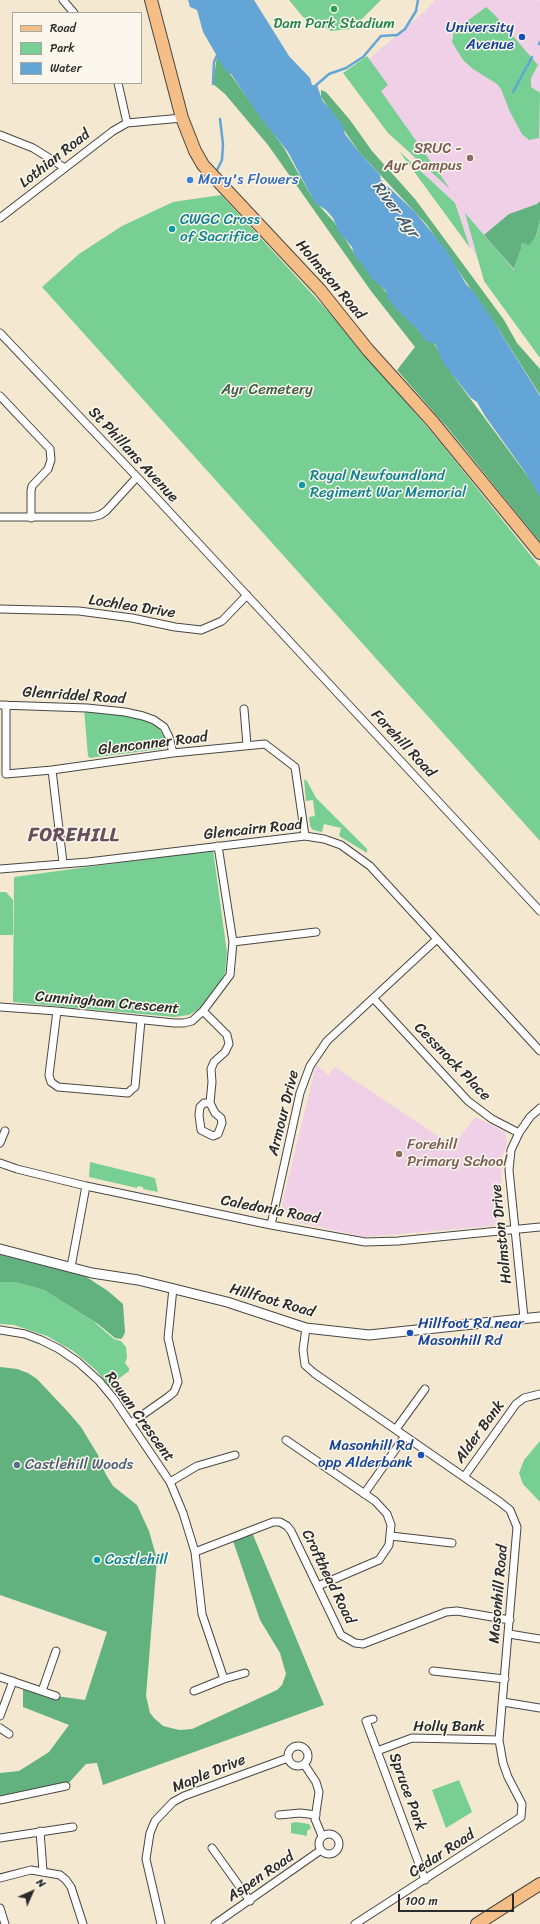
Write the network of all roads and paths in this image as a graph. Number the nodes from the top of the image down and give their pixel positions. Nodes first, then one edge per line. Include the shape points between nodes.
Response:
1 (63, 0) edge
2 (151, 0) edge
3 (73, 12) edge
4 (118, 84) edge
5 (182, 118) junction
6 (127, 123) junction
7 (0, 135) edge
8 (65, 168) junction
9 (0, 218) edge
10 (0, 333) edge
11 (0, 396) edge
12 (137, 477) junction
13 (0, 517) edge
14 (30, 518) junction
15 (540, 553) edge
16 (247, 595) junction
17 (0, 609) edge
18 (3, 705) edge
19 (244, 709) dead end
20 (247, 745) junction
21 (173, 753) junction
22 (52, 770) junction
23 (305, 836) junction
24 (218, 846) junction
25 (63, 863) junction
26 (0, 869) edge
27 (540, 911) edge
28 (316, 932) dead end
29 (437, 939) junction
30 (233, 942) junction
31 (374, 999) junction
32 (0, 1007) edge
33 (57, 1011) junction
34 (203, 1011) junction
35 (141, 1020) junction
36 (540, 1051) edge
37 (210, 1103) junction
38 (540, 1108) edge
39 (5, 1131) dead end
40 (519, 1133) junction
41 (0, 1143) edge
42 (0, 1163) edge
43 (86, 1186) junction
44 (270, 1225) junction
45 (540, 1227) edge
46 (514, 1230) junction
47 (0, 1249) edge
48 (71, 1267) junction
49 (173, 1288) junction
50 (540, 1317) edge
51 (524, 1318) junction
52 (306, 1328) junction
53 (0, 1330) edge
54 (425, 1389) dead end
55 (540, 1394) edge
56 (130, 1422) junction
57 (396, 1429) junction
58 (405, 1436) junction
59 (286, 1440) dead end
60 (235, 1454) dead end
61 (464, 1477) junction
62 (170, 1482) junction
63 (364, 1494) junction
64 (391, 1536) junction
65 (452, 1543) dead end
66 (195, 1552) junction
67 (318, 1586) junction
68 (510, 1620) junction
69 (509, 1634) junction
70 (540, 1639) edge
71 (56, 1651) dead end
72 (433, 1671) dead end
73 (245, 1673) dead end
74 (0, 1677) edge
75 (224, 1679) junction
76 (505, 1679) junction
77 (14, 1682) junction
78 (42, 1691) junction
79 (194, 1691) dead end
80 (56, 1696) dead end
81 (503, 1702) junction
82 (540, 1708) edge
83 (0, 1716) edge
84 (373, 1719) dead end
85 (0, 1728) edge
86 (9, 1734) dead end
87 (499, 1740) junction
88 (377, 1751) junction
89 (288, 1758) junction
90 (304, 1764) junction
91 (66, 1786) dead end
92 (0, 1800) edge
93 (279, 1815) dead end
94 (316, 1815) junction
95 (522, 1817) joint
96 (73, 1826) dead end
97 (40, 1831) junction
98 (322, 1836) junction
99 (0, 1838) edge
100 (212, 1848) dead end
101 (321, 1850) junction
102 (43, 1871) junction
103 (0, 1878) edge
104 (425, 1880) junction
105 (540, 1884) edge
106 (250, 1901) junction
107 (0, 1908) edge
108 (5, 1924) edge
109 (83, 1924) edge
110 (161, 1924) edge
111 (215, 1924) edge
112 (355, 1924) edge
113 (477, 1924) edge

1 - 3 street
2 - 5 main road, Holmston Road
4 - 6 street
5 - 6 street
5 - 15 main road, Holmston Road via 203,165 320,290
6 - 8 street, Lothian Road via 112,131
7 - 8 street via 33,148
8 - 9 street, Lothian Road
10 - 12 street, St Phillans Avenue
11 - 14 street via 50,449 51,460 48,469 32,486
12 - 14 street via 106,512 100,515
12 - 16 street, St Phillans Avenue
13 - 14 street
16 - 17 street, Lochlea Drive via 222,621 201,630 79,612
16 - 27 street, Forehill Road
18 - 21 street, Glenriddel Road via 87,708 143,716 164,727
18 - 22 street, Glenconner Road via 6,774
19 - 20 street
20 - 21 street, Glenconner Road
20 - 23 street, Glenconner Road via 265,744 295,767
21 - 22 street, Glenconner Road
22 - 25 street
23 - 24 street, Glencairn Road
23 - 29 street, Glencairn Road via 341,845 356,855 370,866
24 - 25 street, Glencairn Road
24 - 30 street, Cunningham Crescent
25 - 26 street, Glencairn Road
28 - 30 street
29 - 31 street, Armour Drive
29 - 36 street, Glencairn Road
30 - 34 street, Cunningham Crescent via 230,975
31 - 40 street, Cessnock Place via 468,1101 492,1119
31 - 44 street, Armour Drive via 328,1041 310,1066 300,1093
32 - 33 street, Cunningham Crescent
33 - 35 street, Cunningham Crescent
33 - 35 street via 49,1075 51,1082 58,1087 128,1093 134,1087
34 - 35 street, Cunningham Crescent via 192,1021 184,1023
34 - 37 street via 227,1034 229,1044 212,1066
37 - 37 street via 222,1123 218,1134 213,1136 201,1130 199,1115 200,1107 204,1103
38 - 40 street, Holmston Drive
39 - 41 street
40 - 46 street, Holmston Drive via 512,1150 509,1170
42 - 43 street, Caledonia Road
43 - 44 street, Caledonia Road
43 - 48 street
44 - 46 street, Caledonia Road via 365,1242
45 - 46 street, Caledonia Road
46 - 51 street, Holmston Drive
47 - 48 street, Hillfoot Road
48 - 49 street, Hillfoot Road
49 - 52 street, Hillfoot Road via 227,1302
49 - 56 street via 168,1338 178,1382 168,1398
50 - 51 street, Hillfoot Road
51 - 52 street, Hillfoot Road via 369,1335
52 - 57 street, Masonhill Road via 303,1350 305,1365
53 - 56 street, Rowan Crescent via 25,1334 41,1340 78,1362 99,1381
54 - 57 street
55 - 61 street, Alder Bank via 524,1398 516,1404
56 - 62 street, Rowan Crescent
57 - 58 street, Masonhill Road
58 - 61 street, Masonhill Road
58 - 63 street
59 - 63 street
60 - 62 street, Rowan Crescent via 197,1466
61 - 68 street, Masonhill Road via 510,1510 517,1527
62 - 66 street, Rowan Crescent
63 - 64 street via 388,1514
64 - 65 street
64 - 67 street via 389,1545 379,1560
66 - 67 street, Crofthead Road via 264,1525 280,1522 291,1531
66 - 75 street, Rowan Crescent via 202,1614
67 - 68 street, Crofthead Road via 341,1635 355,1643 363,1644 446,1612
68 - 69 street, Masonhill Road
69 - 70 street
69 - 76 street, Masonhill Road
71 - 78 street
72 - 76 street
73 - 75 street
74 - 77 street
75 - 79 street
76 - 81 street, Masonhill Road
77 - 78 street
77 - 83 street
78 - 80 street
81 - 82 street
81 - 87 street, Masonhill Road
84 - 88 street, Spruce Park via 366,1721
85 - 86 street
87 - 88 street, Holly Bank via 412,1738
87 - 95 street, Masonhill Road via 508,1777 522,1804
88 - 104 street, Spruce Park
89 - 90 street via 295,1766
89 - 90 street, Maple Drive via 292,1748 302,1747 308,1755
89 - 110 street, Maple Drive via 184,1796 173,1802 155,1821 150,1833 146,1859
90 - 94 street, Maple Drive via 316,1782 319,1792
91 - 92 street
93 - 94 street
94 - 98 street, Maple Drive via 317,1826
95 - 104 street, Cedar Road
96 - 97 street
97 - 99 street
97 - 102 street
98 - 101 street, Maple Drive via 319,1843
98 - 101 street via 332,1834 337,1838 339,1845 333,1853 327,1854
100 - 106 street
101 - 106 street, Aspen Road
102 - 103 street via 20,1872
102 - 109 street via 60,1875 66,1880 71,1887
104 - 112 street, Cedar Road
105 - 113 main road
106 - 111 street, Aspen Road
107 - 108 street

